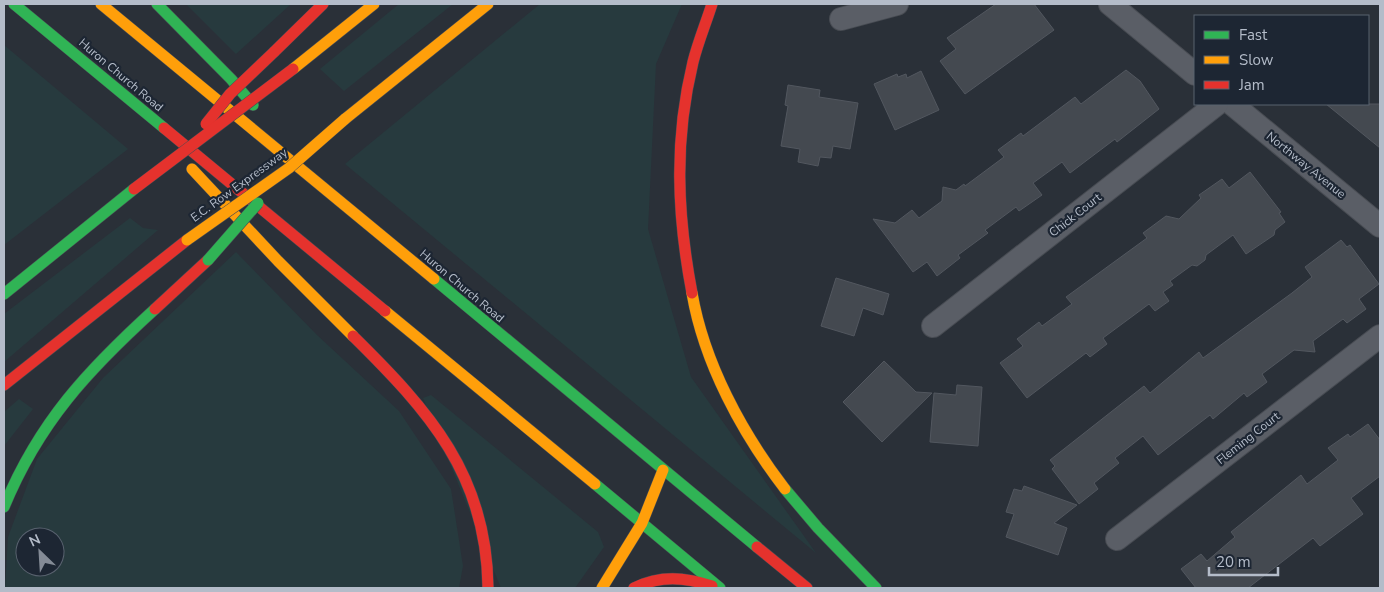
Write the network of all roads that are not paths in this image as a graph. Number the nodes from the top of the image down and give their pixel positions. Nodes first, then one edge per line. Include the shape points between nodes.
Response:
1 (14, 4) edge
2 (101, 4) edge
3 (156, 4) edge
4 (323, 4) edge
5 (374, 4) edge
6 (488, 4) edge
7 (712, 4) edge
8 (897, 4) edge
9 (1110, 4) edge
10 (841, 19) dead end
11 (1194, 73) edge
12 (132, 101) junction
13 (1216, 105) edge
14 (1233, 105) edge
15 (262, 115) dead end
16 (280, 137) dead end
17 (190, 144) junction
18 (289, 168) junction
19 (323, 188) junction
20 (1380, 226) edge
21 (4, 294) edge
22 (933, 326) dead end
23 (1380, 336) edge
24 (4, 385) edge
25 (662, 470) junction
26 (4, 507) edge
27 (642, 524) junction
28 (1117, 539) dead end
29 (488, 588) edge
30 (602, 588) edge
31 (634, 588) edge
32 (719, 588) edge
33 (807, 588) edge
34 (876, 588) edge

1 - 12 highway, Huron Church Road
2 - 19 highway, Huron Church Road
3 - 15 highway
4 - 17 highway, bridge via 230,94
5 - 17 highway, bridge via 243,109
6 - 18 highway, E.C. Row Expressway, bridge
7 - 34 highway via 682,113 679,160 679,216 695,309 726,394 761,456 806,515
8 - 10 street
9 - 11 street
12 - 27 highway, Huron Church Road
12 - 29 highway via 258,242 396,380 441,438 473,496 484,535
13 - 22 street, Chick Court
14 - 20 street, Northway Avenue
16 - 19 highway
17 - 21 highway, bridge
18 - 24 highway, E.C. Row Expressway, bridge via 187,240
18 - 26 highway, bridge via 208,260 111,352 63,403 13,480
19 - 25 highway, Huron Church Road
23 - 28 street, Fleming Court
25 - 27 highway
25 - 33 highway, Huron Church Road
27 - 30 highway
27 - 32 highway, Huron Church Road
31 - 32 highway via 661,578 687,578

